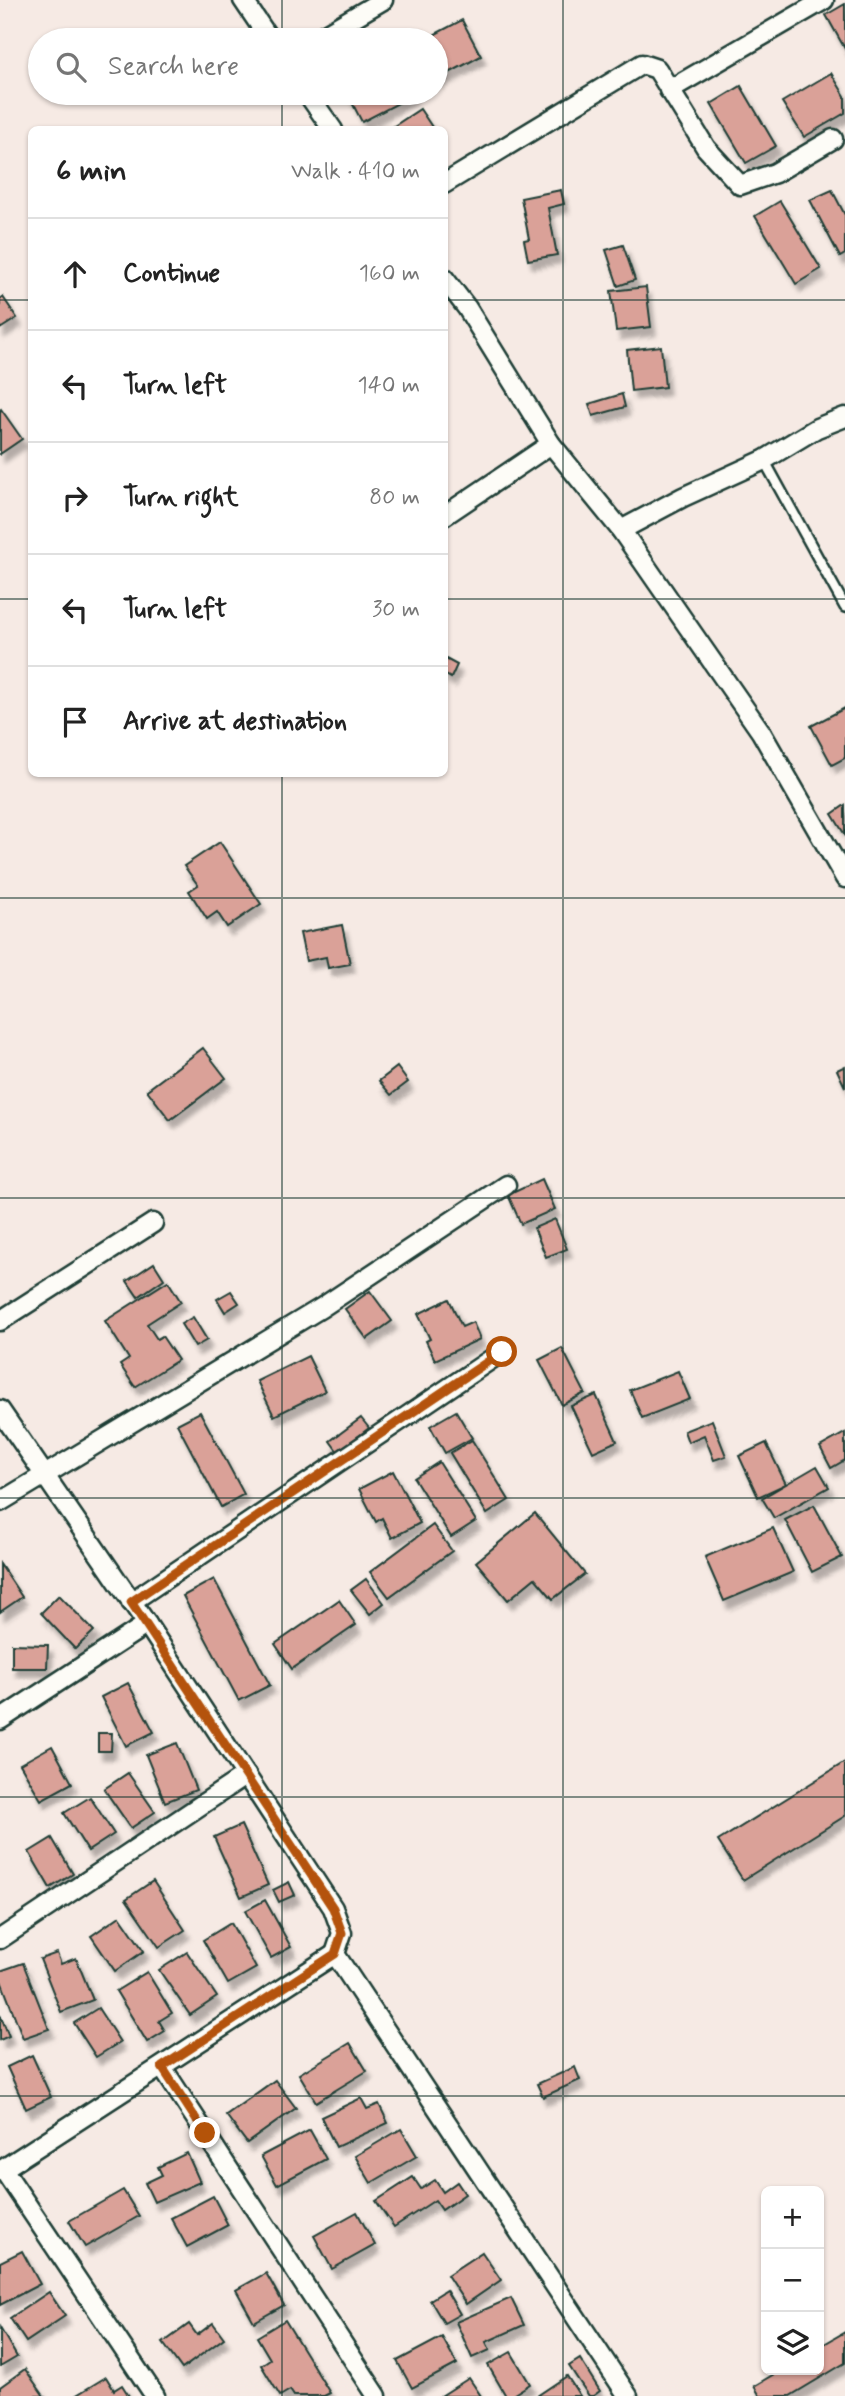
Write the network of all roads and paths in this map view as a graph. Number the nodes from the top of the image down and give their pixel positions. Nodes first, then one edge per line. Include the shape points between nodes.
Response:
1 (243, 0) edge
2 (383, 0) edge
3 (824, 0) edge
4 (262, 28) edge
5 (336, 28) edge
6 (669, 90) junction
7 (315, 105) edge
8 (330, 126) edge
9 (833, 139) dead end
10 (448, 182) edge
11 (448, 283) edge
12 (845, 417) edge
13 (551, 444) junction
14 (764, 460) junction
15 (448, 513) edge
16 (621, 530) junction
17 (845, 607) edge
18 (844, 873) edge
19 (506, 1185) dead end
20 (153, 1223) dead end
21 (0, 1321) edge
22 (502, 1352) dead end
23 (0, 1410) edge
24 (43, 1474) junction
25 (0, 1502) edge
26 (131, 1602) junction
27 (147, 1624) junction
28 (0, 1720) edge
29 (246, 1775) junction
30 (0, 1939) edge
31 (335, 1954) junction
32 (162, 2067) junction
33 (1, 2170) edge
34 (155, 2396) edge
35 (377, 2396) edge
36 (628, 2396) edge

1 - 4 street
2 - 5 street
3 - 6 street
6 - 9 street via 706,148 740,185 775,173
6 - 10 street via 657,69 642,64
7 - 8 street
11 - 13 street
12 - 14 street
13 - 15 street
13 - 16 street
14 - 16 street
14 - 17 lane
16 - 18 street via 761,732
19 - 24 street via 330,1303
20 - 21 street
22 - 26 street
23 - 24 street
24 - 25 street
24 - 26 street
26 - 27 street
27 - 28 street
27 - 29 street
29 - 30 street
29 - 31 street via 333,1908 342,1933
31 - 32 street
31 - 36 street
32 - 33 street
32 - 35 street
33 - 34 street

